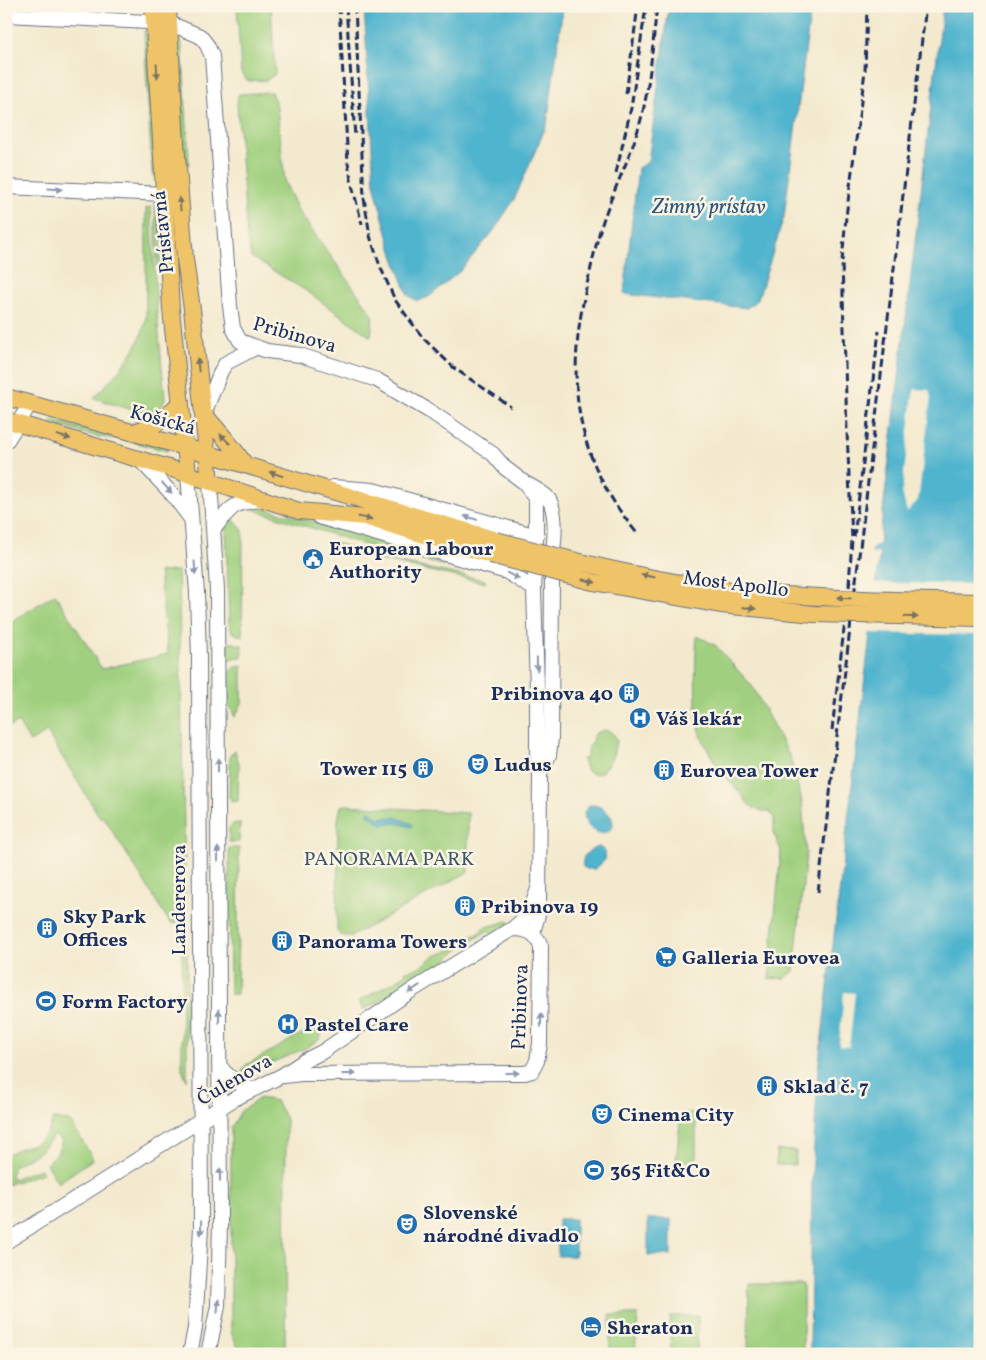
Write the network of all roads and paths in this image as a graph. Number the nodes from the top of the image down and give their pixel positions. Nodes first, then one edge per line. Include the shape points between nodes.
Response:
1 (168, 6) edge
2 (6, 15) edge
3 (159, 17) edge
4 (6, 187) edge
5 (164, 194) junction
6 (257, 347) junction
7 (6, 397) edge
8 (181, 402) junction
9 (30, 404) junction
10 (204, 414) junction
11 (12, 422) edge
12 (134, 432) junction
13 (6, 442) edge
14 (185, 446) junction
15 (208, 453) junction
16 (139, 459) junction
17 (245, 465) junction
18 (188, 474) junction
19 (210, 482) junction
20 (525, 483) junction
21 (307, 484) junction
22 (265, 500) junction
23 (299, 510) junction
24 (192, 519) junction
25 (214, 529) junction
26 (536, 539) junction
27 (494, 547) junction
28 (535, 573) dead end
29 (552, 577) dead end
30 (534, 589) junction
31 (980, 602) edge
32 (980, 618) edge
33 (540, 775) junction
34 (539, 885) junction
35 (512, 929) junction
36 (533, 933) junction
37 (220, 1065) junction
38 (281, 1076) junction
39 (251, 1090) junction
40 (220, 1109) junction
41 (200, 1121) junction
42 (6, 1242) edge
43 (195, 1352) edge
44 (208, 1354) edge

1 - 3 main road, Prístavná
2 - 3 street
3 -> 5 main road, Prístavná
3 - 6 street, Pribinova via 200,36 212,56 233,328 240,341
10 -> 3 main road, Prístavná via 185,259 175,129
4 -> 5 street
5 - 8 main road, Prístavná
6 - 10 street via 226,363
6 - 20 street, Pribinova via 300,354 377,380 459,430 493,454
7 - 9 main road, Košická
8 - 12 main road via 154,425
8 - 14 main road, Prístavná
9 - 11 street
9 - 12 main road, Košická
10 - 15 main road, Prístavná
17 -> 10 main road via 233,446
11 - 13 street
11 -> 16 main road
12 - 14 main road, Košická
14 - 15 main road, Košická
14 - 18 main road, Landererova
15 - 17 main road, Košická
15 - 19 main road, Landererova
16 - 18 main road
16 -> 24 street
21 -> 17 main road, Košická
18 - 19 main road
18 - 24 street, Landererova
19 - 22 main road
19 - 25 street, Landererova
20 - 26 street, Pribinova via 536,500
20 - 26 street via 546,496 553,511 553,551
26 -> 21 street, Košická via 373,490
21 - 27 main road, Košická
22 - 23 main road
22 - 25 street via 244,501 229,509
23 -> 27 main road via 365,517
23 -> 30 street via 507,572
24 -> 41 street, Landererova via 199,658
37 -> 25 street, Landererova
31 -> 27 main road, Most Apollo, bridge via 854,599 728,590
27 -> 32 main road, Most Apollo, bridge via 593,582 721,605 814,614
28 - 30 street
29 - 33 street via 552,739
30 -> 33 street
33 - 34 street
34 - 35 street, Čulenova via 527,916
34 - 36 street via 539,911
35 - 36 street
35 -> 38 street, Čulenova
38 -> 36 street, Pribinova via 532,1071 540,1044 542,952
37 - 39 street via 225,1074
37 - 40 street, Landererova
38 - 39 street, Čulenova
39 - 40 street, Čulenova
40 - 41 street, Čulenova
44 -> 40 street, Landererova via 218,1306
41 - 42 street, Čulenova
41 -> 43 street, Landererova via 201,1228

